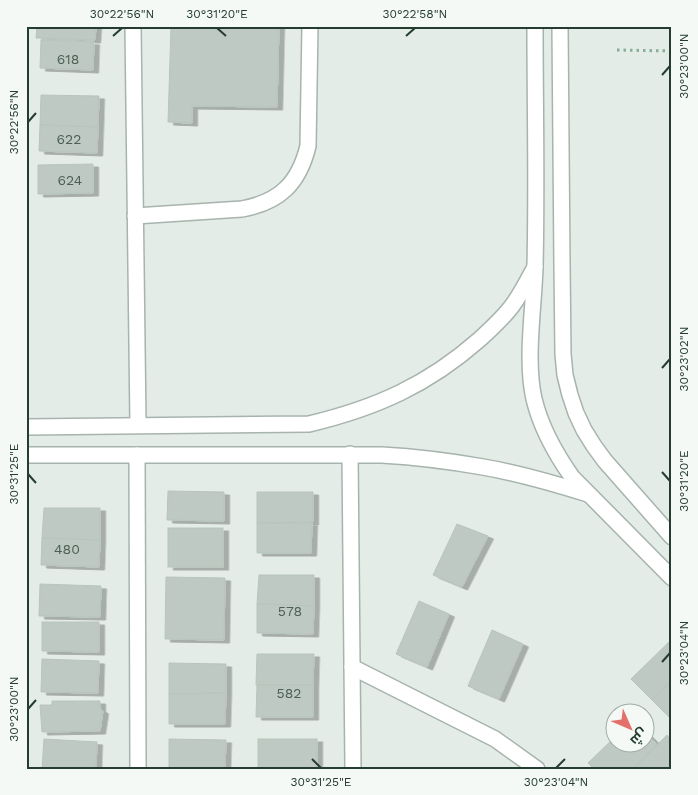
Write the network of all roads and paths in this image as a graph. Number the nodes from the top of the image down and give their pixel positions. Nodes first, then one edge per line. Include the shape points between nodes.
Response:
1 (133, 26) edge
2 (310, 26) edge
3 (535, 26) edge
4 (560, 26) edge
5 (617, 50) dead end
6 (672, 51) edge
7 (135, 216) junction
8 (562, 265) junction
9 (535, 267) junction
10 (138, 425) junction
11 (26, 427) edge
12 (26, 454) edge
13 (137, 454) junction
14 (350, 454) junction
15 (588, 494) junction
16 (672, 537) edge
17 (672, 578) edge
18 (352, 667) junction
19 (138, 769) edge
20 (353, 769) edge
21 (537, 769) edge

1 - 7 street
2 - 7 street via 308,146 305,161 289,186 268,202 255,206
3 - 9 street
4 - 8 street
5 - 6 path
7 - 10 street
8 - 9 street
8 - 16 street via 563,354 568,389 576,413 594,446
9 - 10 street via 513,305 471,347 424,380 368,407 309,424
9 - 15 street via 531,354 534,398 548,439 572,477
10 - 11 street
12 - 13 street
13 - 14 street
13 - 19 street
14 - 15 street via 382,454 483,467
14 - 18 street
15 - 17 street
18 - 20 street
18 - 21 street via 495,739

